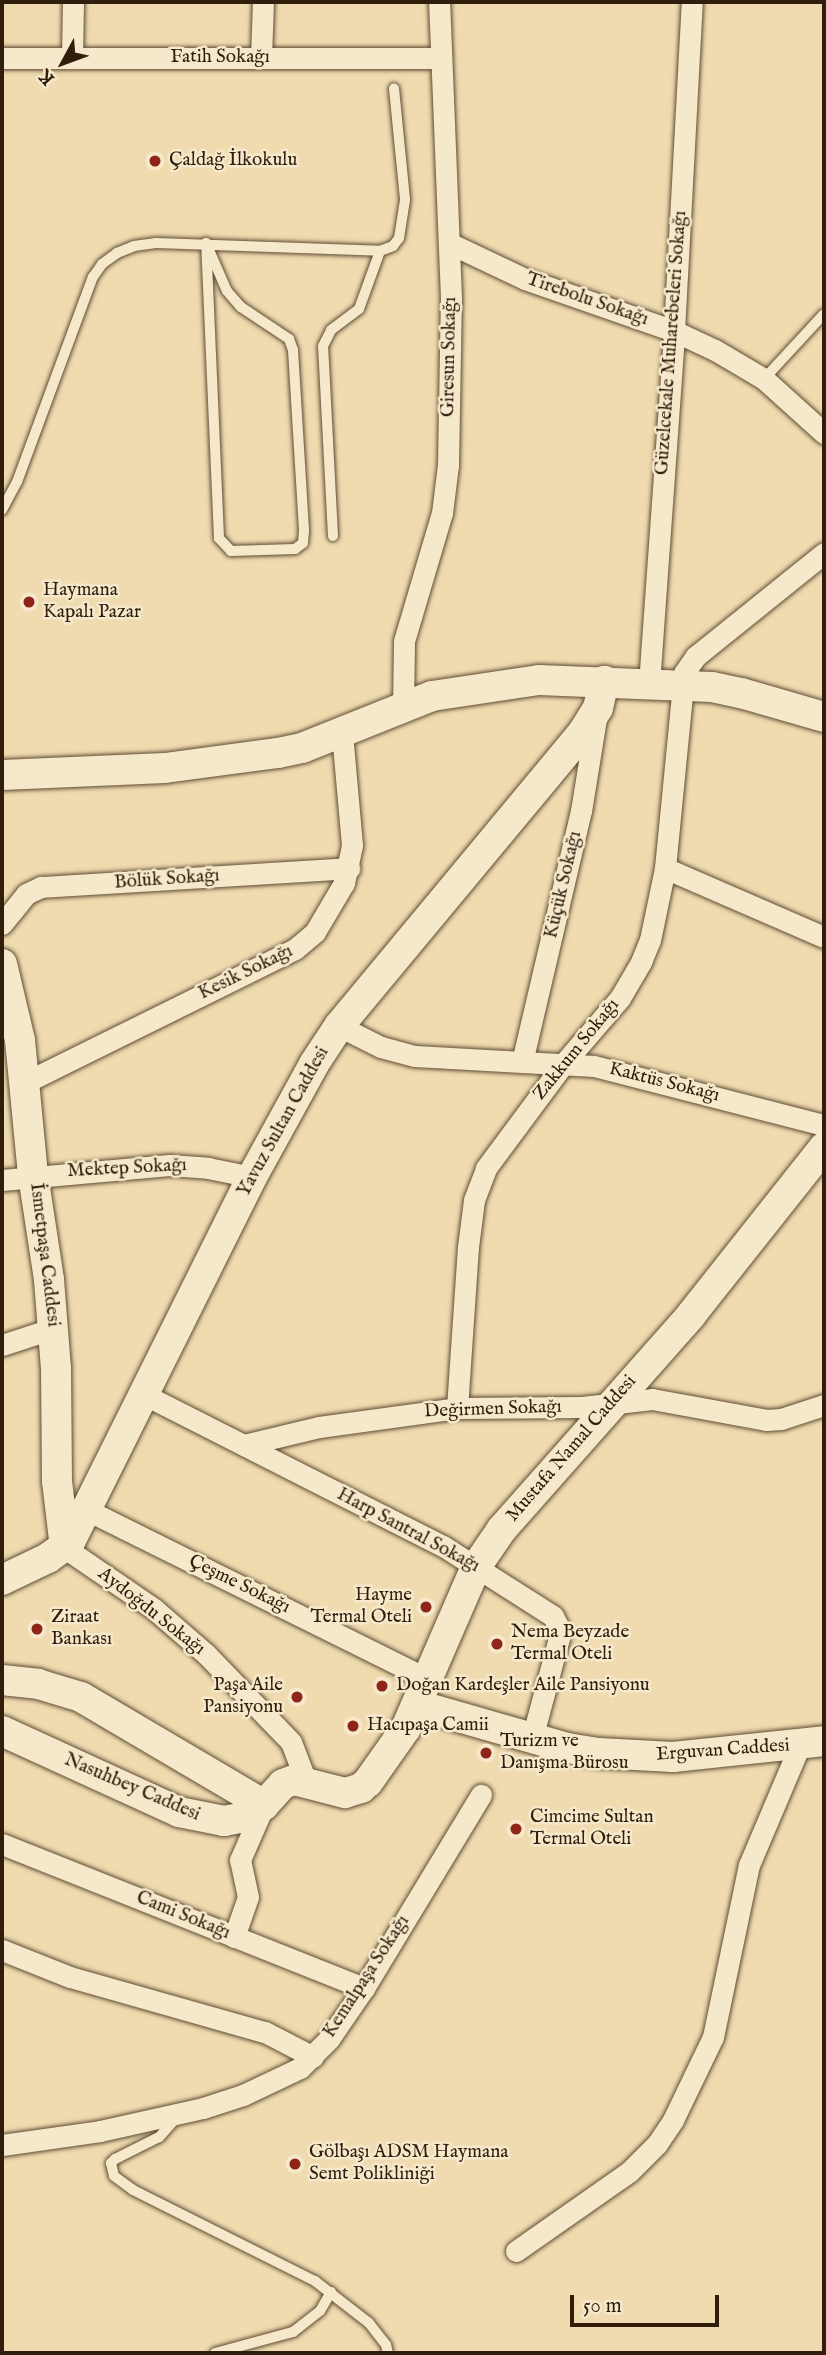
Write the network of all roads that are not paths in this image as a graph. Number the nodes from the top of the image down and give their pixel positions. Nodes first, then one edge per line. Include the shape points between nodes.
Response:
1 (73, 2) edge
2 (263, 2) edge
3 (439, 2) edge
4 (692, 2) edge
5 (2, 58) edge
6 (72, 58) junction
7 (261, 58) junction
8 (439, 58) junction
9 (394, 89) dead end
10 (206, 243) junction
11 (449, 243) junction
12 (380, 251) junction
13 (824, 314) edge
14 (674, 331) junction
15 (764, 379) junction
16 (824, 433) edge
17 (2, 510) edge
18 (333, 536) dead end
19 (824, 553) edge
20 (649, 684) junction
21 (681, 684) junction
22 (601, 694) junction
23 (403, 707) junction
24 (824, 717) edge
25 (342, 733) junction
26 (2, 775) edge
27 (349, 867) junction
28 (665, 868) junction
29 (2, 924) edge
30 (824, 937) edge
31 (2, 964) edge
32 (339, 1026) junction
33 (522, 1062) junction
34 (564, 1063) junction
35 (24, 1083) junction
36 (824, 1125) edge
37 (824, 1147) edge
38 (33, 1175) junction
39 (252, 1177) junction
40 (2, 1180) edge
41 (54, 1328) junction
42 (2, 1345) edge
43 (145, 1395) junction
44 (609, 1405) junction
45 (824, 1405) edge
46 (457, 1408) junction
47 (244, 1445) junction
48 (87, 1510) junction
49 (65, 1548) junction
50 (476, 1567) junction
51 (2, 1580) edge
52 (2, 1680) edge
53 (423, 1692) junction
54 (2, 1731) edge
55 (532, 1738) junction
56 (812, 1743) edge
57 (306, 1781) junction
58 (481, 1795) dead end
59 (264, 1805) junction
60 (2, 1844) edge
61 (234, 1937) junction
62 (2, 1950) edge
63 (364, 1988) junction
64 (313, 2057) junction
65 (181, 2113) junction
66 (2, 2146) edge
67 (516, 2251) dead end
68 (331, 2292) junction
69 (215, 2353) edge
70 (388, 2353) edge

1 - 6 street
2 - 7 street
3 - 8 street, Giresun Sokağı
4 - 14 street, Güzelcekale Muharebeleri Sokağı
5 - 6 street, Fatih Sokağı
6 - 7 street, Fatih Sokağı
7 - 8 street, Fatih Sokağı
8 - 11 street, Giresun Sokağı
9 - 12 lane via 405,199 399,238
10 - 10 lane via 219,538 231,551 243,553 295,549 303,543 304,531 293,350 289,339 241,307 227,291
10 - 12 lane
10 - 17 lane via 134,246 97,270 17,482
11 - 14 street, Tirebolu Sokağı via 525,279
11 - 23 street, Giresun Sokağı via 446,492 404,640
12 - 18 lane via 359,309 331,330 323,346
13 - 15 lane
14 - 15 street, Tirebolu Sokağı
14 - 20 street, Güzelcekale Muharebeleri Sokağı
15 - 16 street, Tirebolu Sokağı
19 - 21 street via 696,656
20 - 21 street
20 - 22 street
21 - 24 street via 741,693
21 - 28 street, Zakkum Sokağı
22 - 23 street via 506,683 432,696
22 - 32 street, Yavuz Sultan Caddesi via 568,752
22 - 33 street, Küçük Sokağı via 581,811
23 - 25 street
25 - 26 street via 302,748 230,761
25 - 27 street, Kesik Sokağı via 352,821
27 - 29 street, Bölük Sokağı via 41,887 26,894
27 - 35 street, Kesik Sokağı via 330,910 306,943
28 - 30 street
28 - 34 street, Zakkum Sokağı via 641,962 608,1013
31 - 35 street, İsmetpaşa Caddesi via 15,1010
32 - 33 street, Kaktüs Sokağı via 381,1047 415,1056
32 - 39 street, Yavuz Sultan Caddesi
33 - 34 street, Kaktüs Sokağı
34 - 36 street, Kaktüs Sokağı via 660,1081
34 - 46 street, Zakkum Sokağı via 491,1159 474,1200
35 - 38 street, İsmetpaşa Caddesi
37 - 44 street, Mustafa Namal Caddesi via 691,1315
38 - 39 street, Mektep Sokağı via 169,1164
38 - 40 street, Mektep Sokağı
38 - 41 street, İsmetpaşa Caddesi
39 - 43 street, Yavuz Sultan Caddesi
41 - 42 street
41 - 49 street, İsmetpaşa Caddesi via 57,1481
43 - 47 street, Harp Santral Sokağı
43 - 48 street, Yavuz Sultan Caddesi
44 - 45 street, Değirmen Sokağı via 672,1400 766,1420
44 - 46 street, Değirmen Sokağı
44 - 50 street, Mustafa Namal Caddesi via 502,1529
46 - 47 street, Değirmen Sokağı via 319,1427
47 - 50 street, Harp Santral Sokağı
48 - 49 street, Yavuz Sultan Caddesi
48 - 53 street, Çeşme Sokağı
49 - 51 street
49 - 57 street, Aydoğdu Sokağı via 154,1609 206,1654 291,1742
50 - 53 street, Mustafa Namal Caddesi
50 - 55 street, Harp Santral Sokağı via 553,1616 560,1630
52 - 59 street via 38,1684 81,1697
53 - 55 street, Erguvan Caddesi
53 - 57 street, Mustafa Namal Caddesi via 397,1743 368,1782 345,1793
54 - 59 street, Nasuhbey Caddesi via 205,1820 240,1818
55 - 56 street, Erguvan Caddesi via 578,1750 635,1756 716,1755
56 - 67 street via 749,1865 713,2037 673,2120 629,2172
57 - 59 street, Nasuhbey Caddesi via 283,1784
58 - 63 street, Kemalpaşa Sokağı
59 - 61 street via 240,1860 248,1897
60 - 61 street, Cami Sokağı
61 - 63 street, Cami Sokağı
62 - 64 street via 69,1977 265,2032
63 - 64 street, Kemalpaşa Sokağı
64 - 65 street, Kemalpaşa Sokağı via 243,2095
65 - 66 street, Kemalpaşa Sokağı
65 - 68 lane via 168,2131 115,2158 111,2163 114,2176
68 - 69 lane via 320,2311 293,2332
68 - 70 lane via 369,2323

